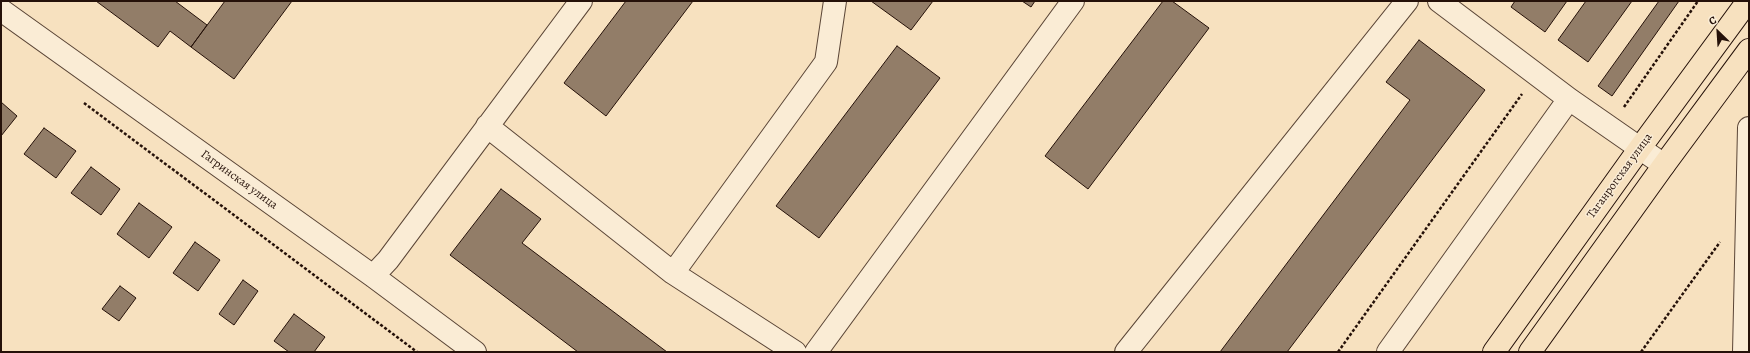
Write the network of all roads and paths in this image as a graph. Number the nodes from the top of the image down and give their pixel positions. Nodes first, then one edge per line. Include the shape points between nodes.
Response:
1 (581, 1) edge
2 (835, 1) edge
3 (1074, 1) edge
4 (1407, 1) edge
5 (1439, 1) edge
6 (1698, 1) edge
7 (1748, 1) edge
8 (1, 10) edge
9 (1749, 50) edge
10 (1536, 74) junction
11 (77, 98) dead end
12 (1569, 99) junction
13 (487, 126) junction
14 (1610, 127) junction
15 (1749, 128) edge
16 (1640, 148) junction
17 (1664, 165) junction
18 (1724, 236) dead end
19 (673, 272) junction
20 (373, 276) junction
21 (417, 352) edge
22 (475, 352) edge
23 (795, 352) edge
24 (816, 352) edge
25 (1126, 352) edge
26 (1338, 352) edge
27 (1388, 352) edge
28 (1494, 352) edge
29 (1530, 352) edge
30 (1641, 352) edge
31 (1744, 352) edge

1 - 13 street
2 - 19 street via 826,62
3 - 24 street
4 - 25 street
5 - 10 street
6 - 14 path
7 - 16 main road, Таганрогская улица
8 - 20 street, Гагринская улица
9 - 17 main road
10 - 12 street
10 - 26 path
11 - 21 path
12 - 14 street
12 - 27 street
13 - 19 street
13 - 20 street via 388,260
14 - 16 street
15 - 31 street
16 - 17 street
16 - 28 main road, Таганрогская улица
17 - 29 main road
18 - 30 path
19 - 23 street
20 - 22 street, Гагринская улица

